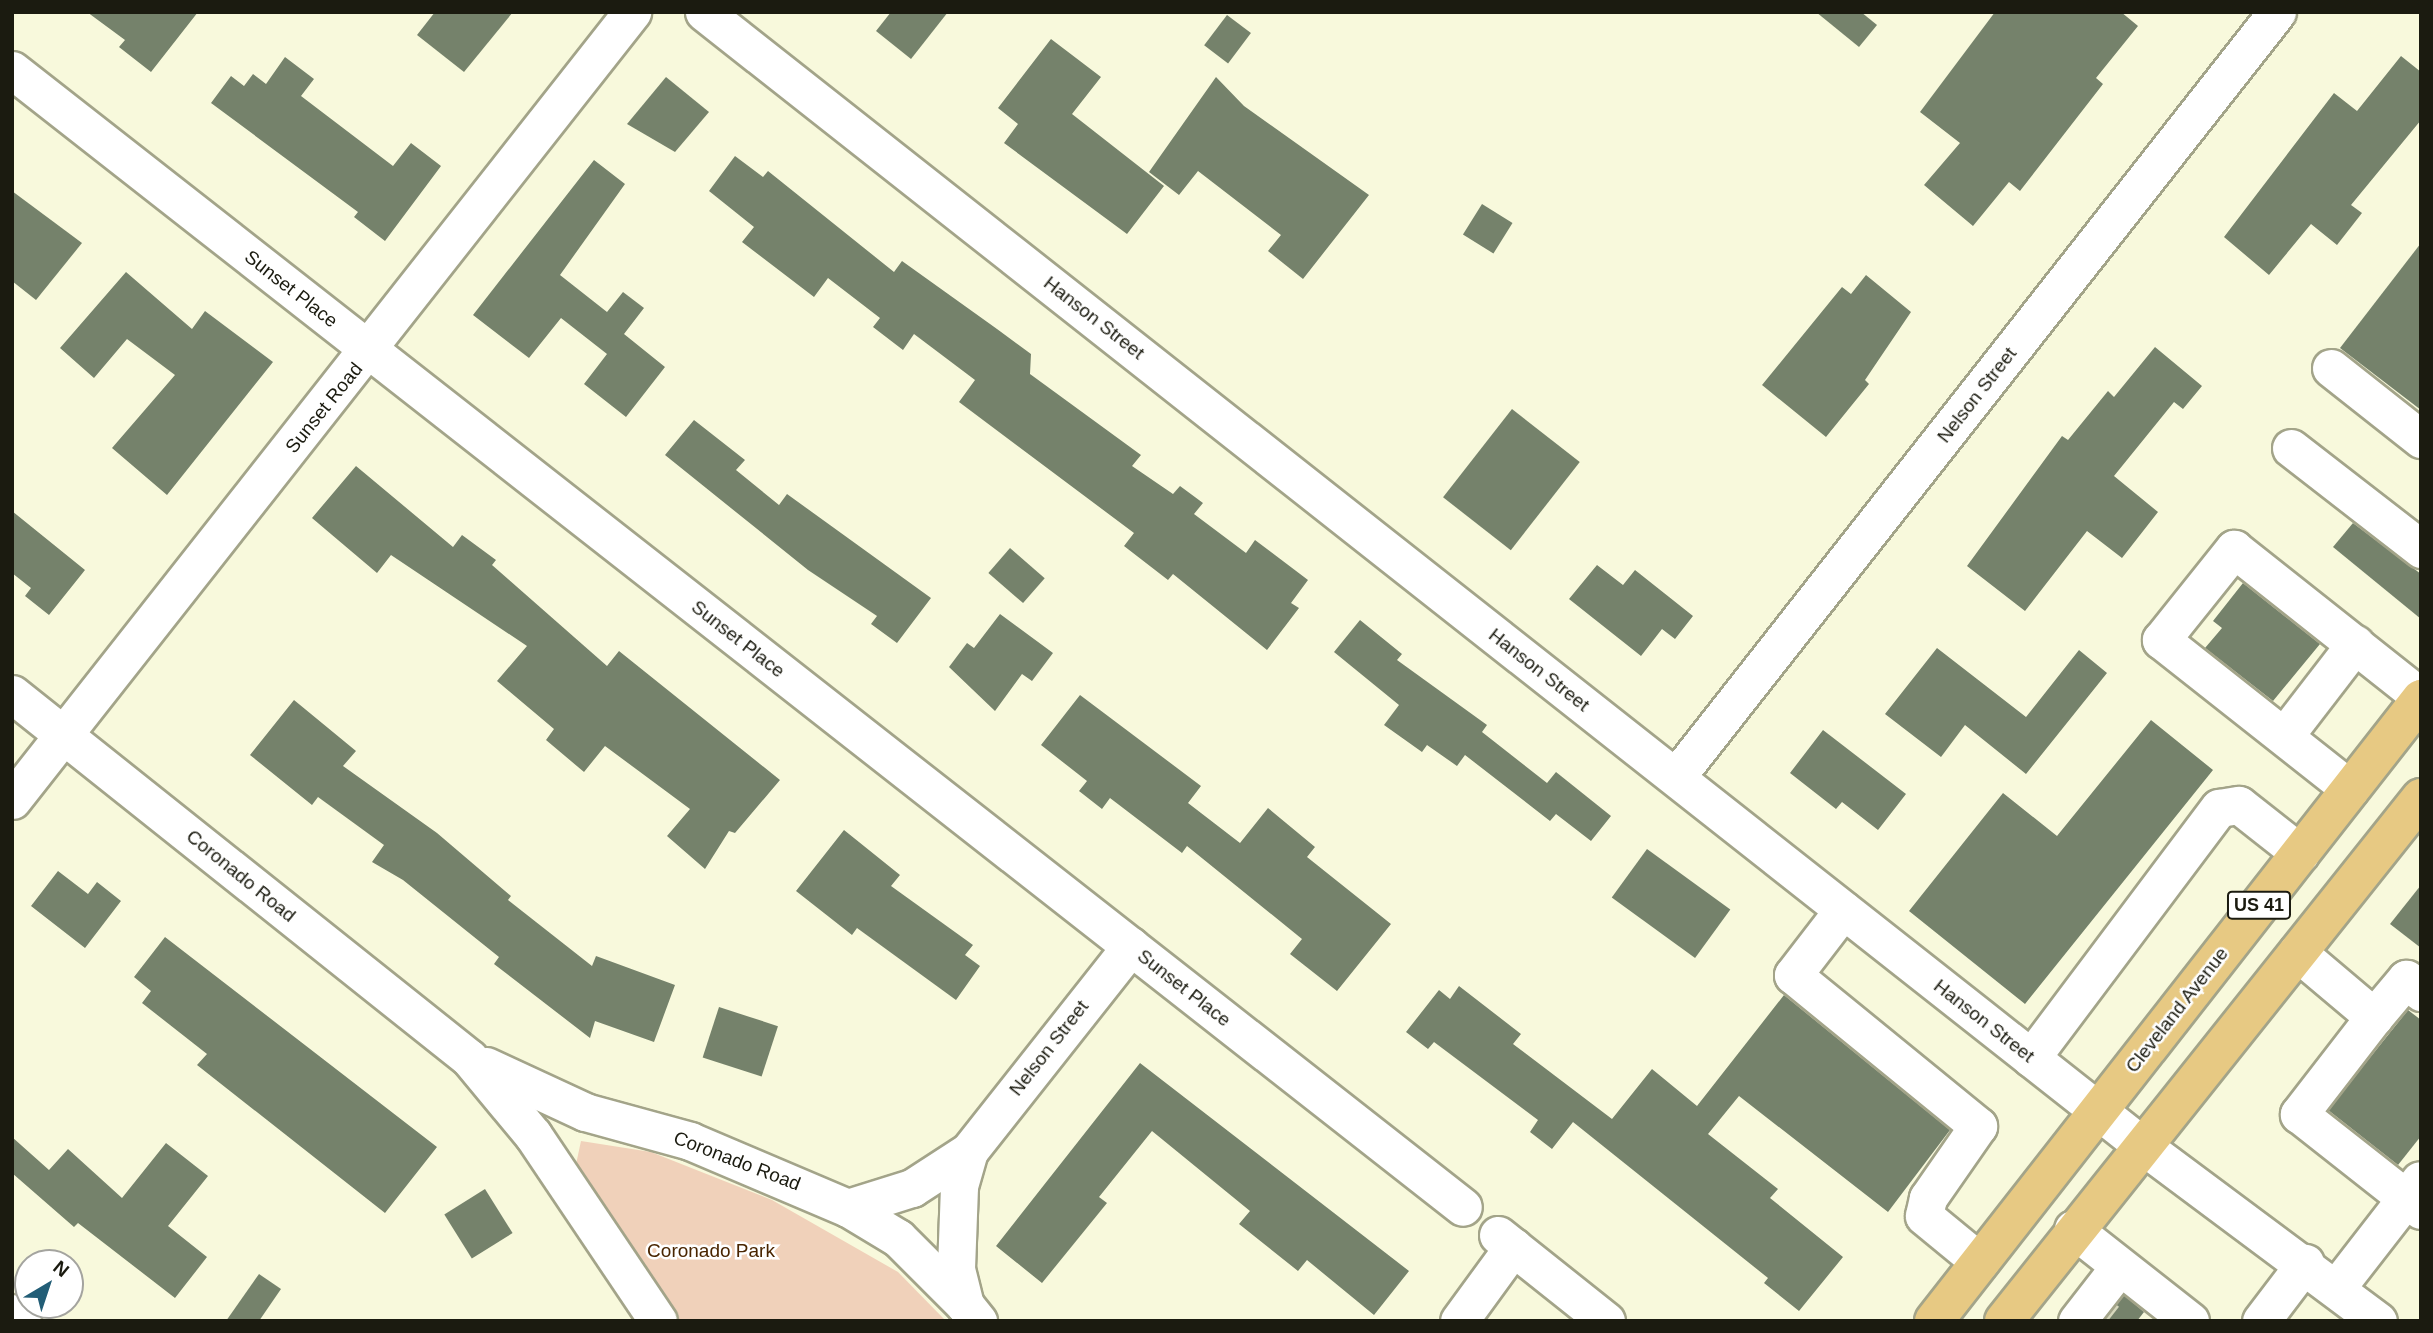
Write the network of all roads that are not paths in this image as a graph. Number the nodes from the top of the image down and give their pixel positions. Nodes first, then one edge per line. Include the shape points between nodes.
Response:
1 (632, 12) edge
2 (704, 12) edge
3 (2277, 12) edge
4 (12, 70) edge
5 (369, 351) junction
6 (2331, 368) dead end
7 (2421, 439) edge
8 (2291, 447) dead end
9 (2421, 549) edge
10 (2355, 644) junction
11 (12, 694) edge
12 (2421, 698) edge
13 (62, 734) junction
14 (2285, 735) junction
15 (1676, 777) junction
16 (2350, 789) junction
17 (2421, 798) edge
18 (12, 800) edge
19 (2301, 853) junction
20 (1843, 910) junction
21 (1130, 946) junction
22 (2297, 952) junction
23 (2421, 992) edge
24 (2374, 1017) junction
25 (469, 1058) junction
26 (2031, 1058) junction
27 (2098, 1111) junction
28 (2143, 1146) junction
29 (969, 1151) junction
30 (2416, 1196) edge
31 (848, 1208) junction
32 (1463, 1208) dead end
33 (2073, 1229) junction
34 (1980, 1262) junction
35 (2305, 1263) junction
36 (2119, 1267) junction
37 (2337, 1287) junction
38 (2087, 1312) edge
39 (12, 1313) edge
40 (971, 1313) edge
41 (2172, 1315) edge
42 (22, 1321) edge
43 (658, 1321) edge
44 (1460, 1321) edge
45 (1606, 1321) edge
46 (1934, 1321) edge
47 (2004, 1321) edge
48 (2261, 1321) edge
49 (2378, 1321) edge

1 - 5 street, Sunset Road
2 - 15 street, Hanson Street
3 - 15 street, Nelson Street
4 - 5 street, Sunset Place
5 - 13 street, Sunset Road
5 - 21 street, Sunset Place
6 - 7 street
8 - 9 street
10 - 12 street
10 - 14 street
10 - 14 street via 2234,549 2161,640
11 - 13 street, Coronado Road
12 - 16 main road, Cleveland Avenue / US 41
13 - 18 street, Sunset Road
13 - 25 street, Coronado Road
14 - 16 street
15 - 20 street, Hanson Street
16 - 19 main road, Cleveland Avenue / US 41
17 - 22 main road, US 41
19 - 26 street via 2239,805 2218,808
19 - 27 main road, Cleveland Avenue / US 41
20 - 26 street, Hanson Street
20 - 34 street via 1793,975 1978,1126 1928,1198 1924,1216
21 - 29 street, Nelson Street
21 - 32 street, Sunset Place
22 - 24 street
22 - 28 main road, US 41
23 - 24 street via 2406,979
24 - 30 street via 2299,1114
25 - 31 street, Coronado Road via 585,1112 690,1141
25 - 43 street, Coronado Road via 533,1135
26 - 27 street, Hanson Street
27 - 28 street, Hanson Street
27 - 34 main road, Cleveland Avenue / US 41
28 - 33 main road, US 41
28 - 35 street, Hanson Street
29 - 31 street via 912,1188
29 - 40 street, Coronado Road via 959,1187 956,1269
30 - 37 street
31 - 40 street, Coronado Road via 898,1238
33 - 36 street
33 - 47 main road, US 41
34 - 46 main road, Cleveland Avenue / US 41
35 - 37 street, Hanson Street
35 - 48 street
36 - 38 street
36 - 41 street
37 - 49 street, Hanson Street
39 - 42 street
44 - 45 street via 1505,1241

